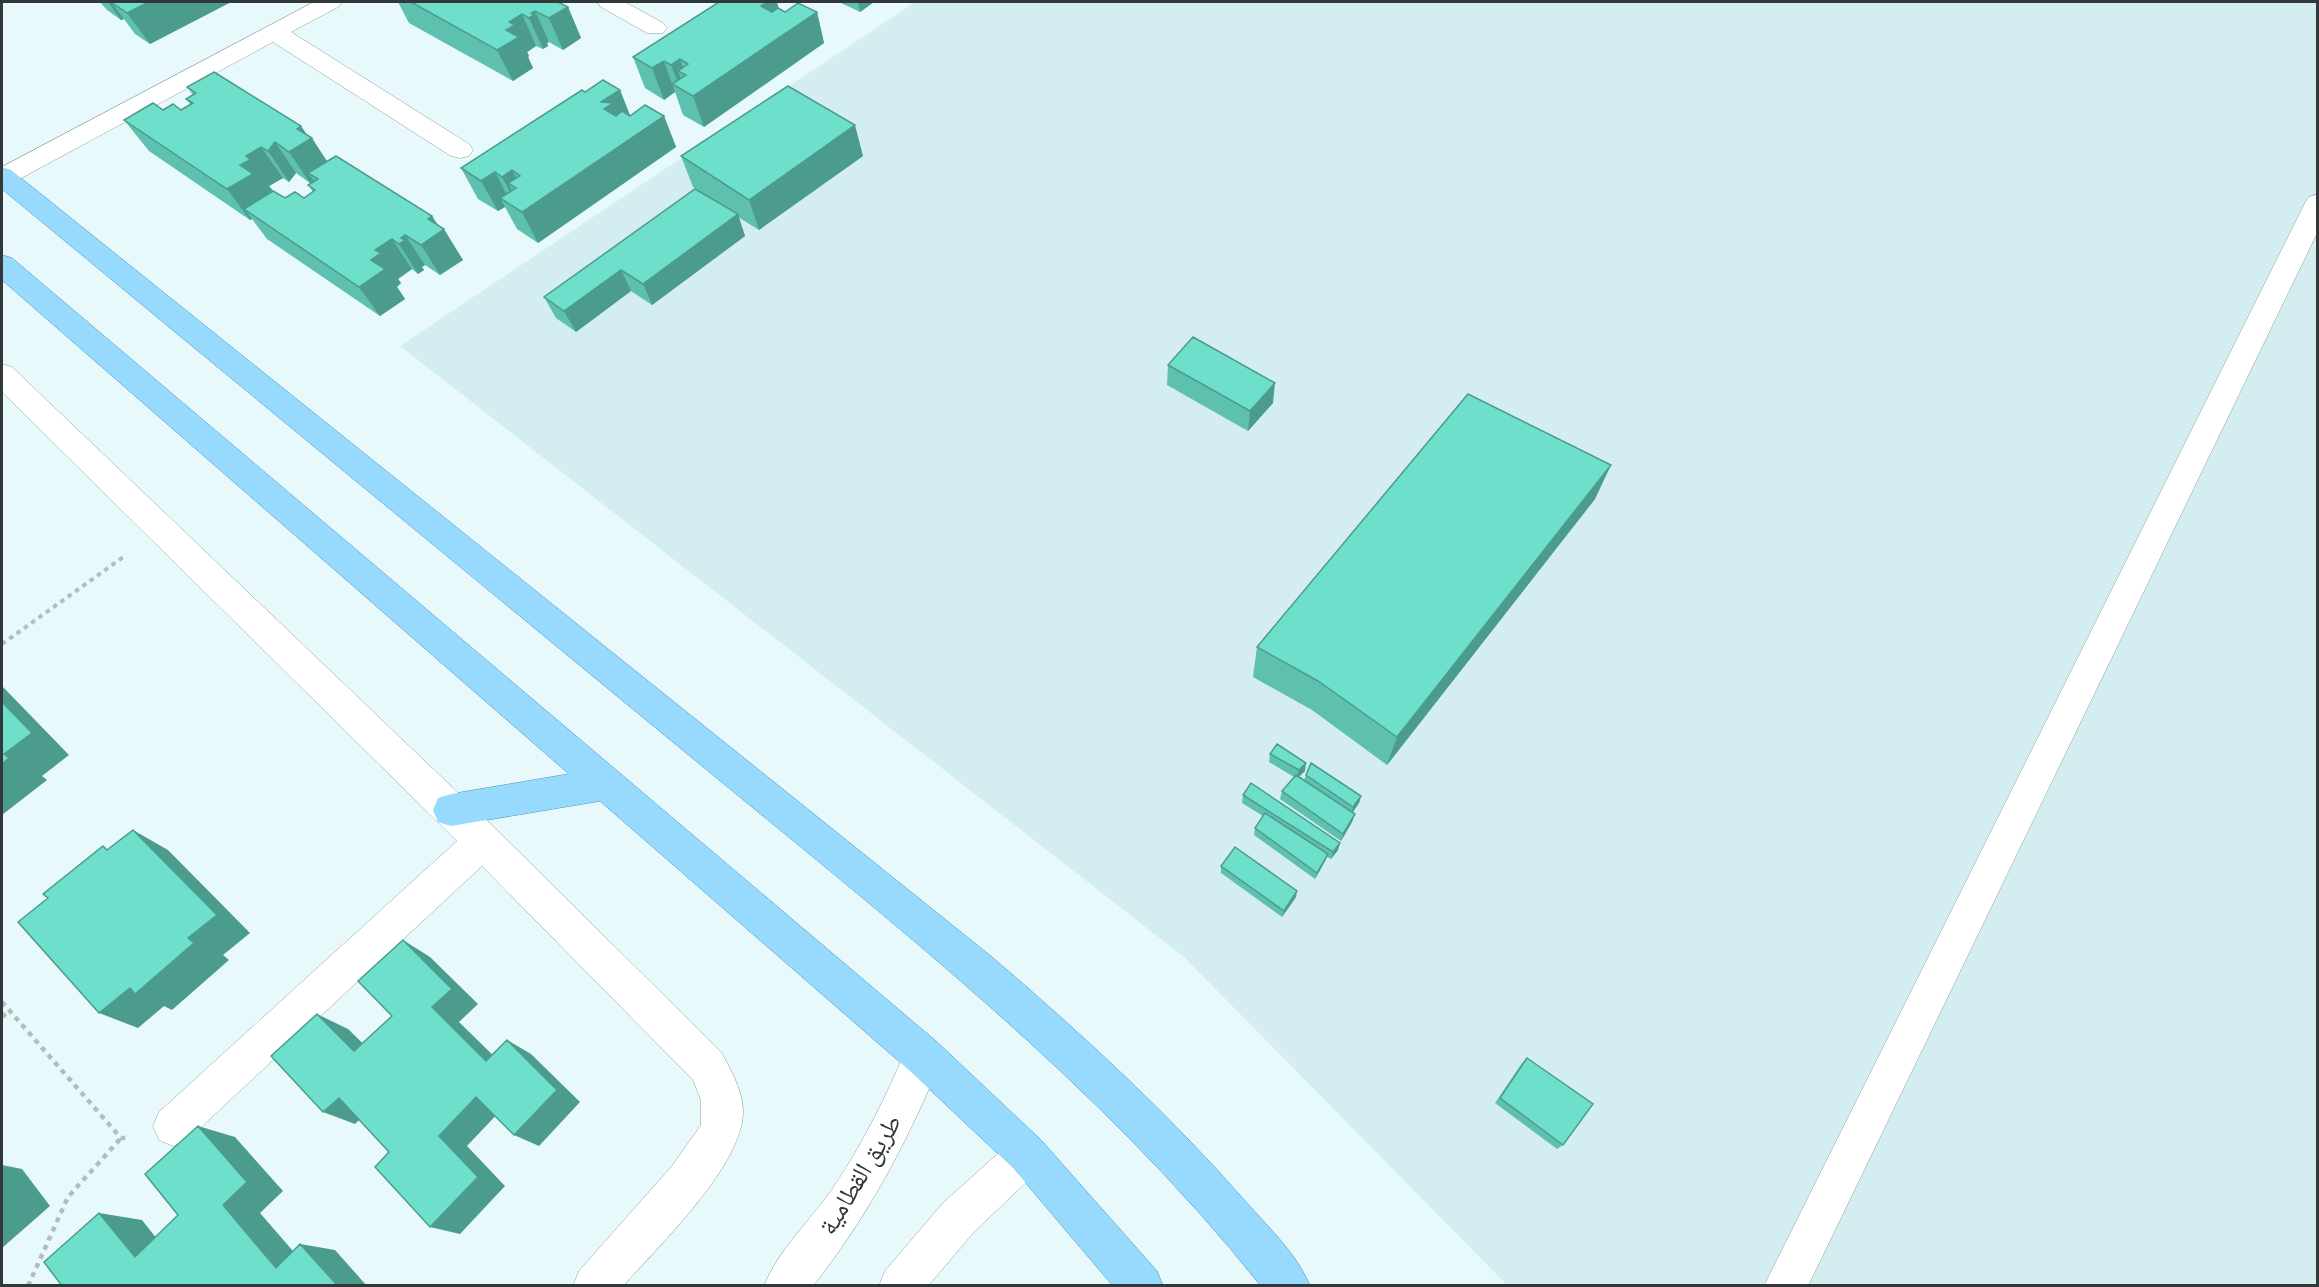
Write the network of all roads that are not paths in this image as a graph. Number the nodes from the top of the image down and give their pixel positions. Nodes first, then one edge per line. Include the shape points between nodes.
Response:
1 (330, 2) edge
2 (609, 2) edge
3 (655, 28) dead end
4 (274, 32) junction
5 (460, 150) dead end
6 (2, 176) edge
7 (2318, 203) edge
8 (2, 265) edge
9 (7, 388) edge
10 (606, 784) junction
11 (451, 810) junction
12 (483, 841) junction
13 (922, 1056) junction
14 (173, 1126) road end
15 (1027, 1154) junction
16 (594, 1286) edge
17 (785, 1286) edge
18 (900, 1286) edge
19 (1142, 1286) edge
20 (1289, 1286) edge
21 (1785, 1286) edge

1 - 4 street
2 - 3 street
4 - 5 street
4 - 6 street
6 - 20 main road via 978,970 1068,1048 1159,1137 1252,1239
7 - 21 street
8 - 10 main road
9 - 11 street via 161,530
10 - 11 main road
10 - 13 main road
11 - 12 street
12 - 14 street
12 - 16 street via 707,1066 722,1093 722,1125 705,1157
13 - 15 main road
13 - 17 street, طريق القطامية via 886,1143 832,1228
15 - 18 street via 958,1218
15 - 19 main road

